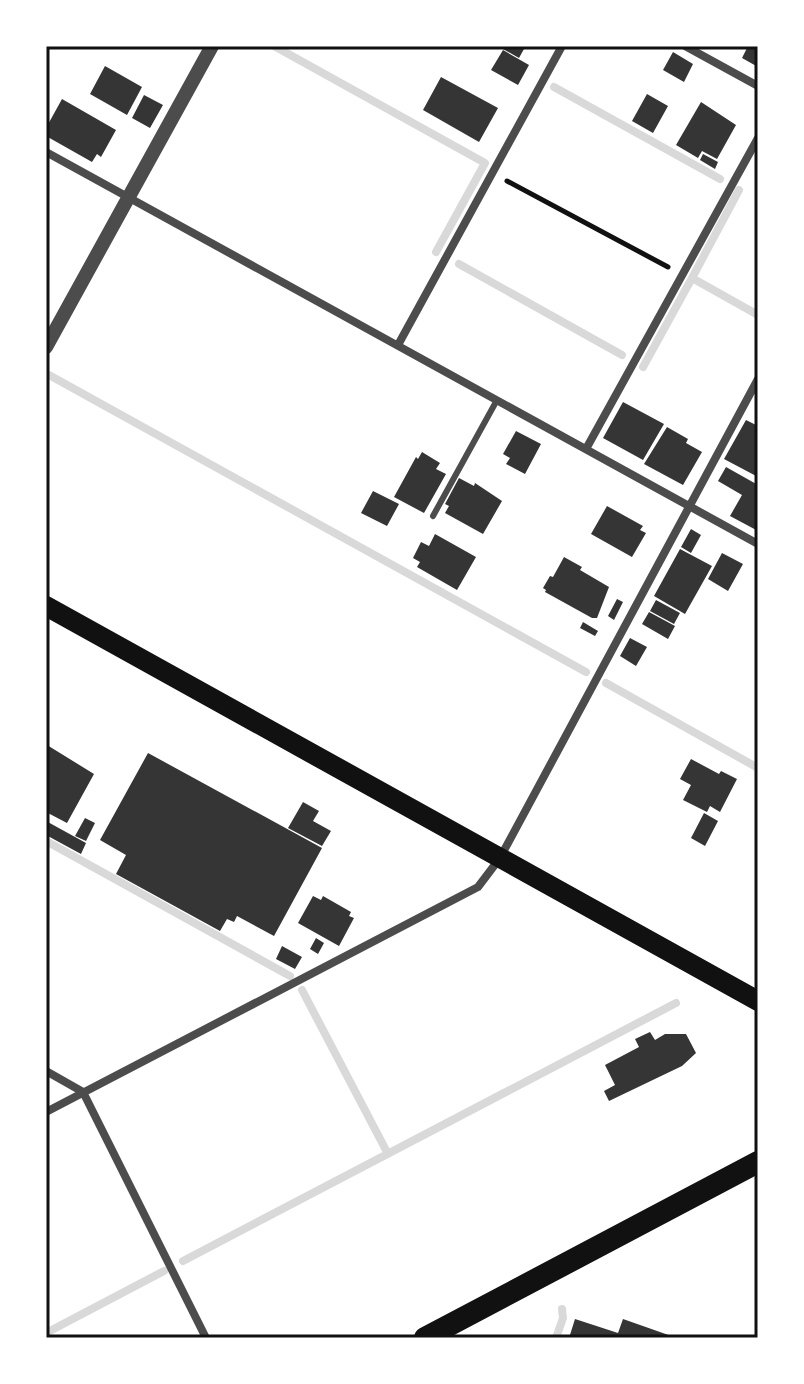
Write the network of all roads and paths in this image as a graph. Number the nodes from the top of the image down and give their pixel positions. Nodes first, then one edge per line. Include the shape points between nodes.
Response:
1 (212, 46) edge
2 (562, 46) edge
3 (685, 46) edge
4 (758, 86) edge
5 (758, 138) edge
6 (46, 152) edge
7 (492, 173) junction
8 (129, 197) junction
9 (683, 275) junction
10 (398, 345) junction
11 (46, 347) edge
12 (758, 379) edge
13 (497, 400) junction
14 (586, 449) junction
15 (688, 506) junction
16 (433, 516) dead end
17 (758, 544) edge
18 (46, 606) edge
19 (500, 858) junction
20 (758, 1001) edge
21 (46, 1071) edge
22 (83, 1092) junction
23 (46, 1112) edge
24 (758, 1162) edge
25 (206, 1338) edge
26 (425, 1338) edge

1 - 8 street
2 - 7 street
3 - 4 street
5 - 9 street
6 - 8 street
7 - 9 path
7 - 10 street
8 - 10 street
8 - 11 street
9 - 14 street
10 - 13 street
12 - 15 street
13 - 14 street
13 - 16 lane
14 - 15 street
15 - 17 street
15 - 19 street
18 - 19 main road
19 - 20 main road
19 - 22 street via 478,887
21 - 22 street
22 - 23 street
22 - 25 street
24 - 26 highway

